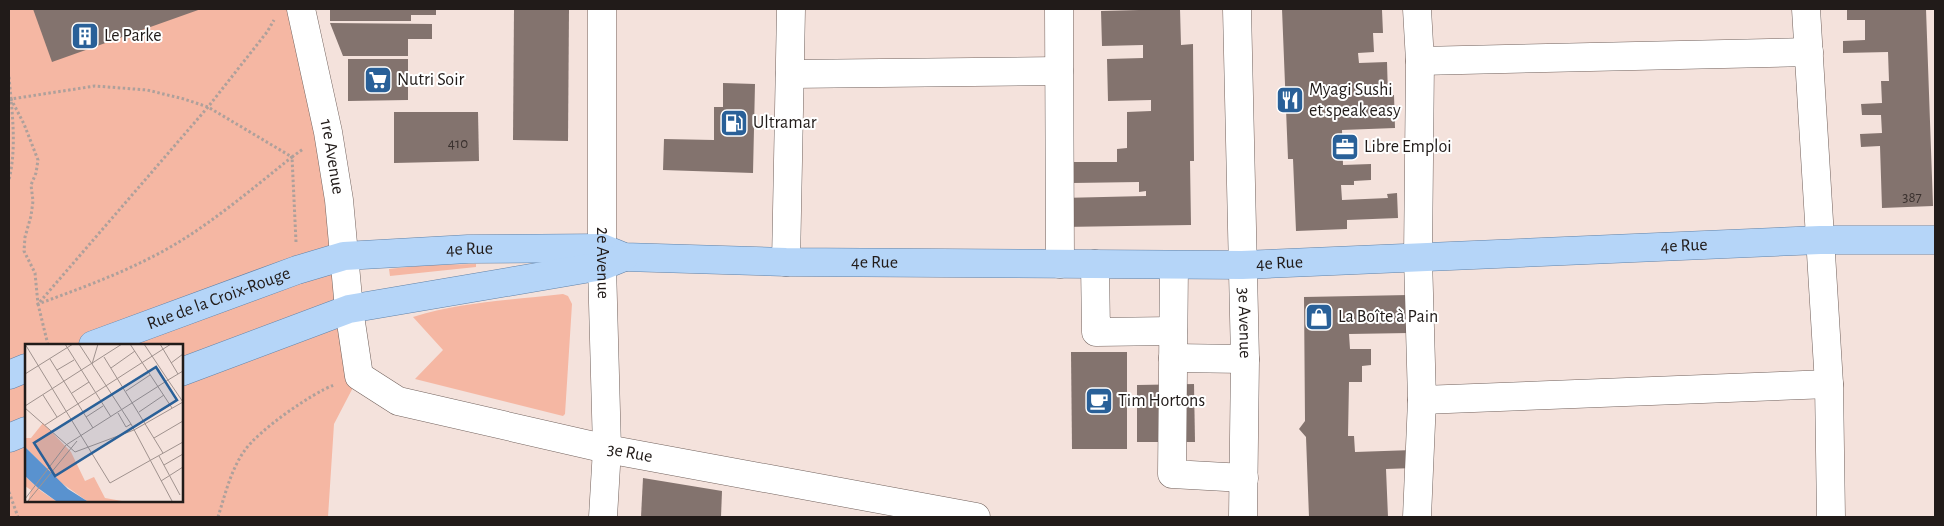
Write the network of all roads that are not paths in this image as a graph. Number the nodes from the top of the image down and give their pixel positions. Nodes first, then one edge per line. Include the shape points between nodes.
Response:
1 (602, 9) edge
2 (791, 9) edge
3 (1059, 9) edge
4 (1238, 9) edge
5 (1417, 9) edge
6 (1806, 9) edge
7 (289, 13) edge
8 (1809, 52) junction
9 (1420, 61) junction
10 (1059, 71) junction
11 (790, 74) junction
12 (1820, 240) junction
13 (1935, 240) edge
14 (344, 256) junction
15 (609, 257) junction
16 (1418, 258) junction
17 (786, 262) junction
18 (1060, 264) junction
19 (1095, 264) junction
20 (1174, 265) junction
21 (1242, 265) junction
22 (349, 308) junction
23 (1173, 331) junction
24 (96, 344) edge
25 (1173, 358) junction
26 (1244, 358) junction
27 (25, 368) edge
28 (182, 372) edge
29 (9, 375) edge
30 (1829, 384) junction
31 (1422, 400) junction
32 (25, 431) edge
33 (9, 438) edge
34 (607, 449) junction
35 (1244, 478) junction
36 (603, 517) edge
37 (976, 517) edge
38 (1243, 517) edge
39 (1417, 517) edge
40 (1831, 517) edge

1 - 15 street, 2e Avenue
2 - 11 street
3 - 10 street
4 - 21 street, 3e Avenue
5 - 9 street
6 - 8 street
7 - 14 street, 1re Avenue via 328,132
8 - 9 street
8 - 12 street
9 - 16 street
10 - 11 street
10 - 18 street
11 - 17 street
12 - 13 main road, 4e Rue
12 - 16 main road, 4e Rue
12 - 30 street
14 - 15 main road, 4e Rue via 468,249
14 - 22 street, 1re Avenue
14 - 24 main road, Rue de la Croix-Rouge via 297,270
15 - 17 main road, 4e Rue
15 - 22 main road, 4e Rue
15 - 34 street, 2e Avenue
16 - 21 main road, 4e Rue
16 - 31 street
17 - 18 main road, 4e Rue
18 - 19 main road, 4e Rue
19 - 20 main road, 4e Rue
19 - 23 street via 1096,332
20 - 21 main road, 4e Rue
20 - 23 street
21 - 26 street, 3e Avenue
22 - 28 main road
22 - 34 street, 3e Rue via 359,376 398,401
23 - 25 street
25 - 26 street
25 - 35 street via 1172,474
26 - 35 street, 3e Avenue
27 - 29 main road
30 - 31 street
30 - 40 street
31 - 39 street
32 - 33 main road
34 - 36 street, 2e Avenue
34 - 37 street, 3e Rue
35 - 38 street, 3e Avenue

